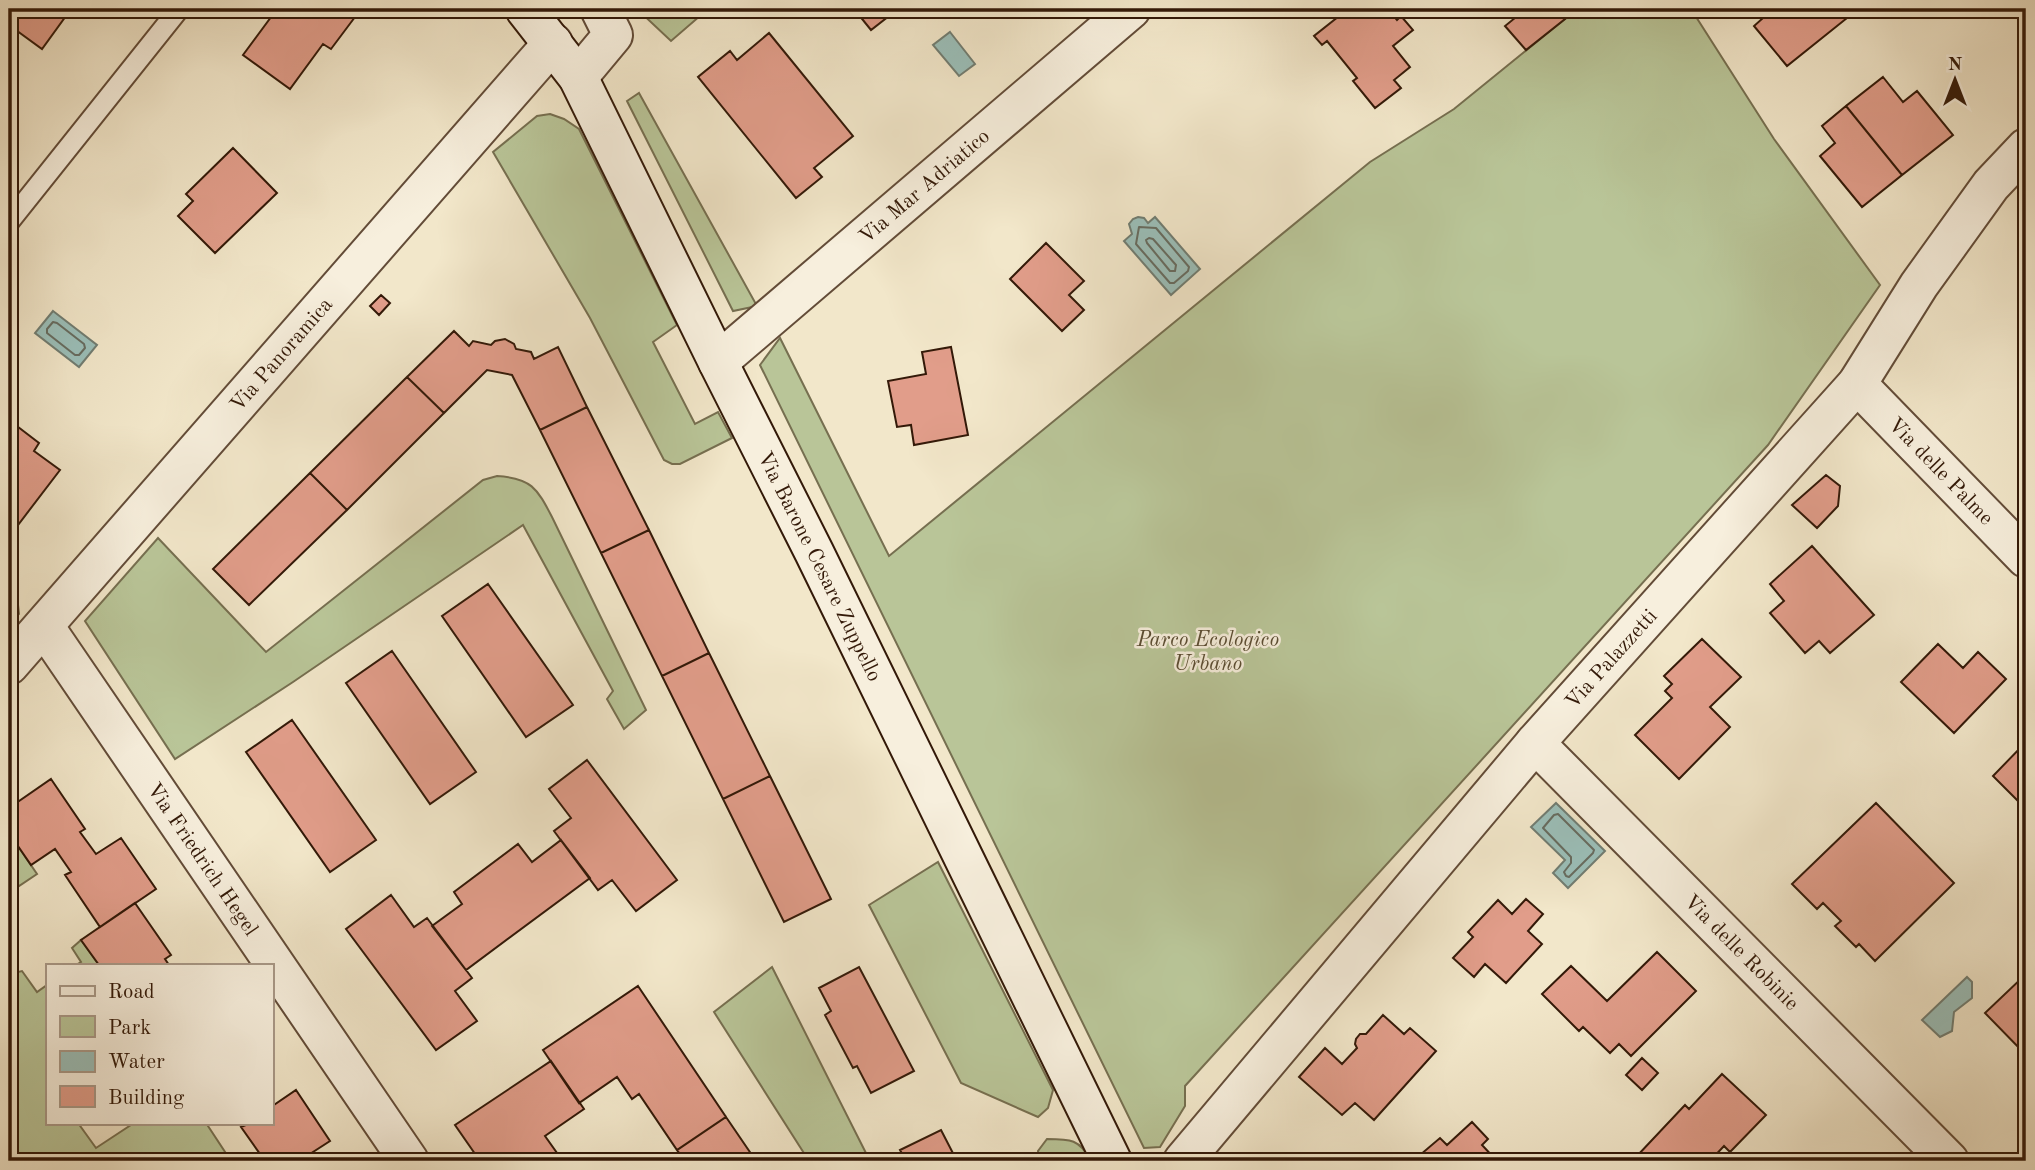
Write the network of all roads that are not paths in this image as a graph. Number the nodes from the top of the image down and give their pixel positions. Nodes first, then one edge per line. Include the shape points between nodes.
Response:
1 (179, 9) edge
2 (525, 9) edge
3 (600, 9) edge
4 (1131, 9) edge
5 (553, 43) junction
6 (578, 77) junction
7 (2026, 148) edge
8 (9, 222) edge
9 (718, 362) junction
10 (1857, 384) junction
11 (2026, 558) edge
12 (44, 626) junction
13 (9, 665) edge
14 (1535, 743) junction
15 (1106, 1148) edge
16 (1203, 1154) edge
17 (410, 1161) edge
18 (1126, 1161) edge
19 (1949, 1161) edge

1 - 8 lane
2 - 5 street, Via Barone Cesare Zuppello
3 - 6 street via 613,35
4 - 9 street, Via Mar Adriatico
5 - 6 street, Via Barone Cesare Zuppello
5 - 12 street, Via Panoramica
6 - 9 street, Via Barone Cesare Zuppello
7 - 10 street, Via Palazzetti via 1991,185 1919,285
9 - 15 street, Via Barone Cesare Zuppello
10 - 11 street, Via delle Palme
10 - 14 street, Via Palazzetti
12 - 13 street, Via Panoramica
12 - 17 street, Via Friedrich Hegel
14 - 16 street, Via Palazzetti
14 - 19 street, Via delle Robinie
15 - 18 street, Via Barone Cesare Zuppello

